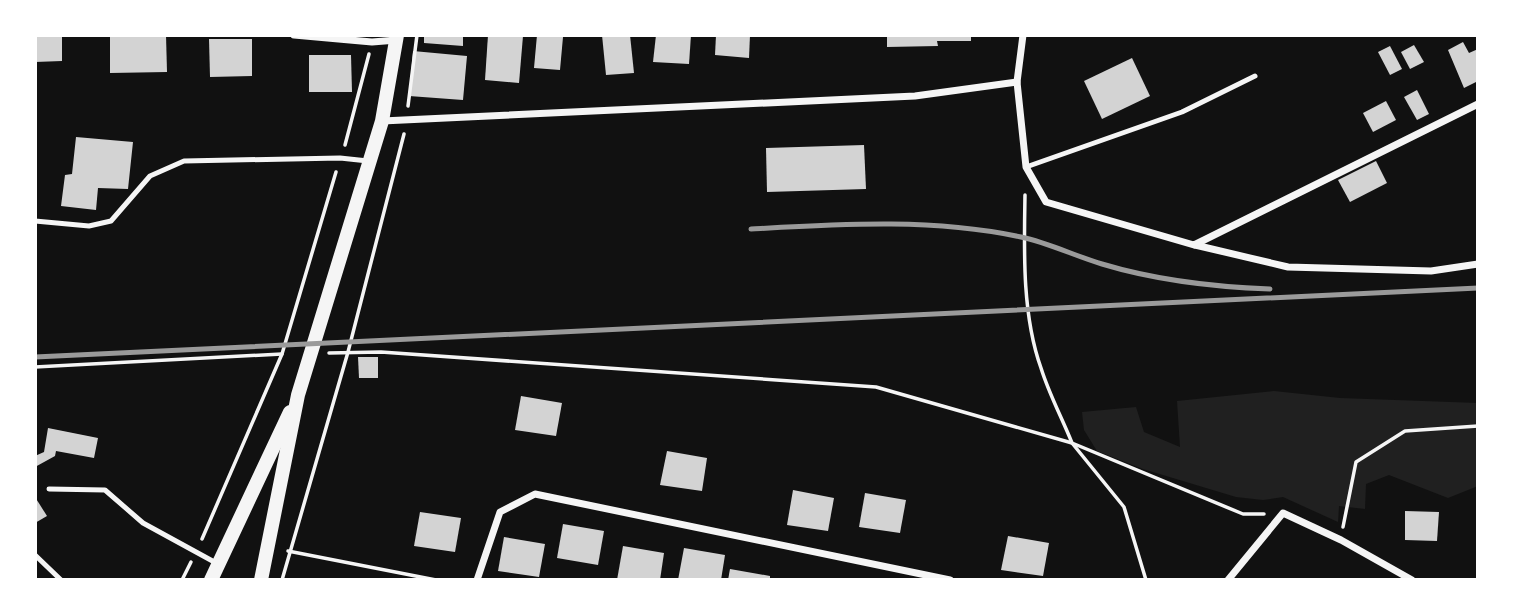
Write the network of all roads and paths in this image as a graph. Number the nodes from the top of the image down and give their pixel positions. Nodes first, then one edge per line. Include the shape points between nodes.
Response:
1 (294, 35) edge
2 (417, 35) edge
3 (1023, 35) edge
4 (397, 37) edge
5 (372, 42) junction
6 (1255, 76) dead end
7 (1017, 82) junction
8 (1478, 104) edge
9 (406, 120) junction
10 (382, 121) junction
11 (341, 158) junction
12 (368, 161) junction
13 (1026, 167) junction
14 (35, 221) edge
15 (1194, 245) junction
16 (1478, 264) edge
17 (348, 352) junction
18 (312, 353) junction
19 (282, 354) junction
20 (35, 367) edge
21 (298, 395) junction
22 (1478, 426) edge
23 (1072, 443) junction
24 (50, 489) dead end
25 (1283, 513) junction
26 (1340, 540) junction
27 (269, 547) junction
28 (288, 551) junction
29 (196, 552) junction
30 (35, 555) edge
31 (218, 564) junction
32 (903, 571) junction
33 (61, 580) edge
34 (182, 580) edge
35 (211, 580) edge
36 (261, 580) edge
37 (282, 580) edge
38 (436, 580) edge
39 (477, 580) edge
40 (901, 580) edge
41 (950, 580) edge
42 (1146, 580) edge
43 (1228, 580) edge
44 (1412, 580) edge

1 - 5 street
2 - 9 path
3 - 7 street
4 - 5 street
4 - 10 main road
5 - 11 path
6 - 13 lane via 1182,112
7 - 9 street via 915,96
7 - 13 street
8 - 15 street
9 - 10 street
9 - 17 path
10 - 12 main road
11 - 12 lane
11 - 14 lane via 184,161 150,176 111,221 89,226
11 - 19 path
12 - 18 main road
13 - 15 street via 1046,202
13 - 23 path via 1024,237 1030,311 1040,366
15 - 16 street via 1288,267 1432,271
17 - 18 path
17 - 23 path via 876,387
17 - 28 path
18 - 21 main road
19 - 20 path
19 - 29 path
21 - 27 main road
21 - 31 main road
22 - 26 path via 1405,431 1356,462
23 - 25 path via 1243,514
23 - 42 path via 1124,507
24 - 29 lane via 105,491 143,523
25 - 26 street
25 - 43 street
26 - 44 street
27 - 28 path
27 - 36 main road
28 - 37 path
28 - 38 path
29 - 31 lane
29 - 34 path
30 - 33 lane
31 - 35 main road
32 - 39 street via 535,494 500,512
32 - 40 street
32 - 41 street

